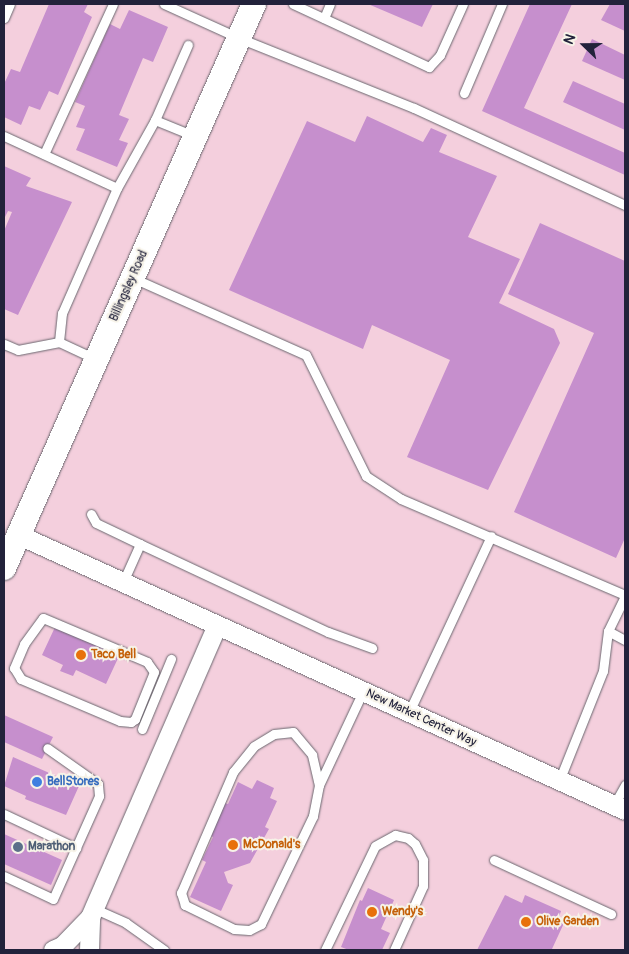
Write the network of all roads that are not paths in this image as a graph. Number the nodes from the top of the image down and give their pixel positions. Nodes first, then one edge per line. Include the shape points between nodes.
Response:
1 (10, 4) edge
2 (113, 4) edge
3 (164, 4) edge
4 (254, 4) edge
5 (293, 4) edge
6 (330, 4) edge
7 (464, 4) edge
8 (502, 4) edge
9 (4, 18) edge
10 (324, 18) junction
11 (239, 38) junction
12 (188, 45) dead end
13 (464, 93) dead end
14 (155, 120) junction
15 (4, 136) edge
16 (194, 136) junction
17 (44, 154) junction
18 (117, 188) junction
19 (625, 205) edge
20 (132, 278) junction
21 (59, 342) junction
22 (4, 344) edge
23 (96, 359) junction
24 (91, 514) dead end
25 (15, 533) junction
26 (491, 536) junction
27 (140, 544) junction
28 (4, 568) edge
29 (123, 582) junction
30 (625, 596) edge
31 (217, 625) junction
32 (608, 631) junction
33 (625, 640) edge
34 (372, 648) dead end
35 (171, 658) dead end
36 (154, 672) junction
37 (165, 675) junction
38 (363, 691) junction
39 (409, 712) junction
40 (142, 730) dead end
41 (47, 748) dead end
42 (559, 781) junction
43 (319, 785) junction
44 (625, 785) edge
45 (620, 808) edge
46 (4, 814) edge
47 (76, 848) junction
48 (494, 860) dead end
49 (4, 876) edge
50 (92, 912) junction
51 (611, 914) dead end
52 (53, 950) edge
53 (89, 950) edge
54 (164, 950) edge
55 (326, 950) edge
56 (394, 950) edge

1 - 9 lane
2 - 17 lane
3 - 11 lane
4 - 11 street, Billingsley Road
5 - 10 lane
6 - 10 lane
7 - 10 lane via 440,55 429,67
8 - 13 lane
11 - 16 street, Billingsley Road
11 - 19 lane via 405,104
12 - 14 lane
14 - 16 lane
14 - 18 lane
15 - 17 lane
16 - 20 street, Billingsley Road
17 - 18 lane
18 - 21 lane via 62,313
20 - 23 street, Billingsley Road
20 - 26 lane via 306,355 366,476 401,499
21 - 22 lane via 18,350
21 - 23 lane
23 - 25 street, Billingsley Road
24 - 27 lane via 96,523
25 - 28 street, Billingsley Road
25 - 29 street, New Market Center Way
26 - 30 lane
26 - 39 lane
27 - 29 lane
27 - 34 lane via 328,632
29 - 31 street, New Market Center Way
30 - 32 lane
31 - 38 street, New Market Center Way
31 - 50 street
32 - 33 lane
32 - 42 lane via 603,671
35 - 37 lane
36 - 36 lane via 147,662 43,618 24,644 14,668 21,679 120,721 131,722
36 - 37 lane
37 - 40 lane
38 - 39 street, New Market Center Way
38 - 43 lane
39 - 42 street, New Market Center Way
41 - 47 lane via 98,784 99,796
42 - 45 street, New Market Center Way
43 - 43 lane via 312,755 293,732 274,734 254,746 233,772 181,893 185,905 234,929 249,930 261,924 313,816
44 - 45 lane
46 - 47 lane
47 - 49 lane via 53,899
48 - 51 lane
50 - 52 street via 62,946
50 - 53 street
50 - 54 lane via 126,923
55 - 56 lane via 375,846 395,835 408,838 423,860 423,886

